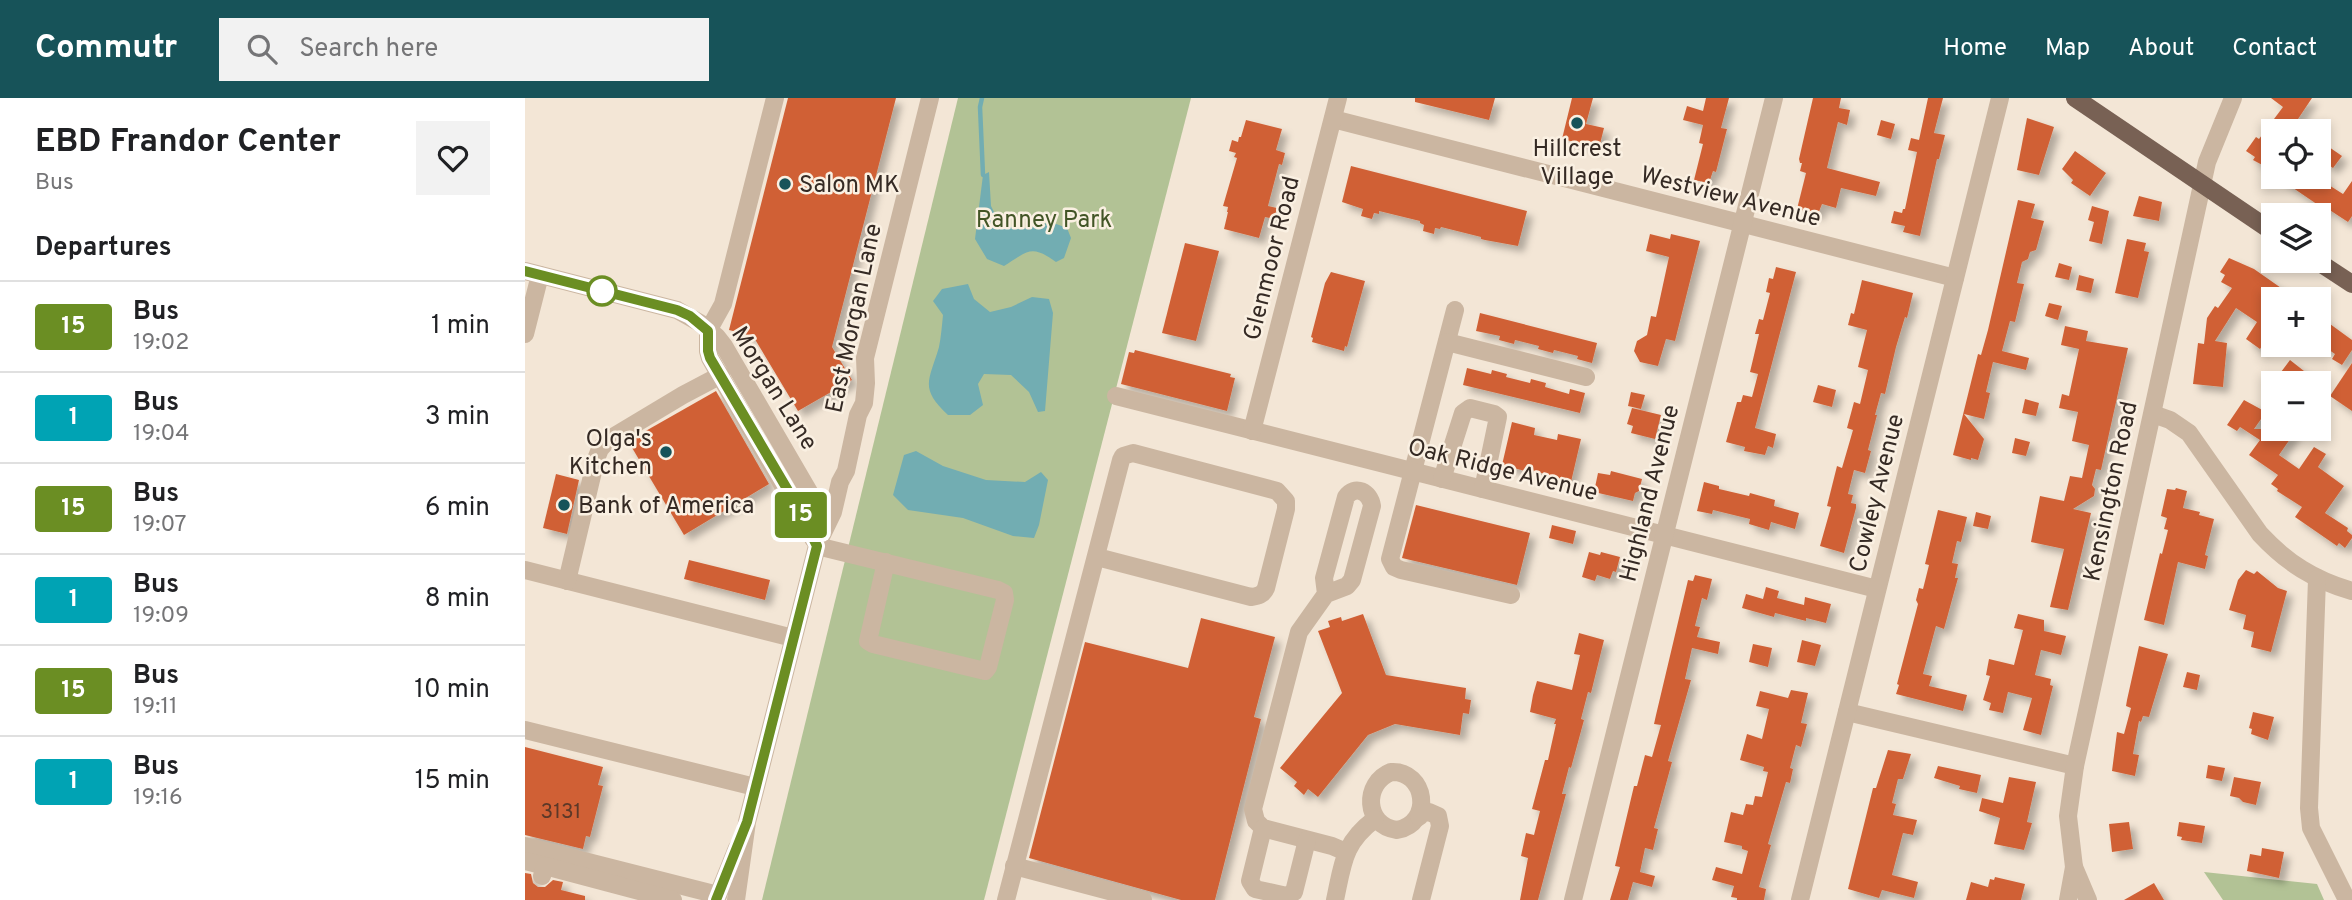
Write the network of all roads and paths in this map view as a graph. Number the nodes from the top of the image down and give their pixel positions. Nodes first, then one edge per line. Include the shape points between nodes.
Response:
1 (775, 98) edge
2 (930, 98) edge
3 (1338, 98) edge
4 (1774, 98) edge
5 (2000, 98) edge
6 (2074, 98) edge
7 (2233, 98) edge
8 (1333, 119) junction
9 (2202, 184) junction
10 (1742, 223) junction
11 (2261, 224) edge
12 (2331, 269) edge
13 (532, 273) edge
14 (1955, 278) junction
15 (2351, 281) edge
16 (1455, 310) dead end
17 (708, 331) junction
18 (525, 334) edge
19 (1447, 342) junction
20 (720, 375) junction
21 (1585, 377) dead end
22 (1116, 396) dead end
23 (2153, 414) junction
24 (766, 417) junction
25 (750, 427) junction
26 (1252, 431) junction
27 (1358, 458) junction
28 (1412, 471) junction
29 (1442, 479) junction
30 (1483, 489) junction
31 (1354, 490) junction
32 (1664, 536) junction
33 (817, 546) junction
34 (1097, 557) junction
35 (886, 562) junction
36 (525, 570) edge
37 (2317, 579) junction
38 (567, 581) junction
39 (1877, 589) junction
40 (2352, 591) edge
41 (1326, 594) junction
42 (1511, 595) dead end
43 (793, 638) junction
44 (1847, 712) junction
45 (525, 730) edge
46 (2075, 766) junction
47 (755, 787) junction
48 (1419, 817) junction
49 (1375, 820) junction
50 (747, 822) junction
51 (1263, 828) junction
52 (1307, 839) junction
53 (525, 846) edge
54 (1346, 852) junction
55 (525, 861) edge
56 (1014, 866) junction
57 (2074, 867) junction
58 (1092, 894) edge
59 (717, 897) edge
60 (673, 900) edge
61 (736, 900) edge
62 (1006, 900) edge
63 (1143, 900) edge
64 (1335, 900) edge
65 (1421, 900) edge
66 (1573, 900) edge
67 (1800, 900) edge
68 (2068, 900) edge
69 (2088, 900) edge
70 (2347, 900) edge

1 - 17 street via 723,304
2 - 33 street, East Morgan Lane via 865,358 864,403 833,512
3 - 8 street, Glenmoor Road
4 - 10 street, Highland Avenue
5 - 14 street, Cowley Avenue
6 - 9 main road
7 - 9 street, Kensington Road
8 - 10 street, Westview Avenue
8 - 26 street, Glenmoor Road
9 - 11 main road
9 - 23 street, Kensington Road
10 - 14 street, Westview Avenue
10 - 32 street, Highland Avenue
12 - 15 main road
13 - 17 street via 677,310
13 - 18 street
14 - 39 street, Cowley Avenue
16 - 19 street
17 - 20 street, Morgan Lane via 708,351
17 - 24 street, Morgan Lane via 721,341
19 - 21 street
19 - 28 street
20 - 25 street, Morgan Lane
20 - 38 street via 600,449
22 - 26 street, Oak Ridge Avenue
23 - 37 street via 2189,433 2260,534 2293,565
23 - 46 street, Kensington Road
24 - 25 street
24 - 33 street, Morgan Lane via 812,497
25 - 33 street, Morgan Lane
26 - 27 street, Oak Ridge Avenue
27 - 28 street, Oak Ridge Avenue
27 - 31 street
28 - 29 street, Oak Ridge Avenue
28 - 42 street via 1390,552 1394,567
29 - 30 street, Oak Ridge Avenue
29 - 30 street via 1462,413 1470,408 1498,417
30 - 32 street, Oak Ridge Avenue
31 - 41 street via 1342,508 1324,578
31 - 41 street via 1369,496 1372,506 1350,583
32 - 39 street, Oak Ridge Avenue
32 - 66 street, Highland Avenue
33 - 35 street
33 - 43 street, Morgan Lane
34 - 34 street via 1121,460 1128,454 1277,491 1286,501 1266,588 1258,596
34 - 56 street
35 - 35 street via 1004,593 985,671 867,641
36 - 38 street
37 - 40 street
37 - 70 street via 2309,808 2311,828
38 - 43 street
39 - 44 street, Cowley Avenue
41 - 51 street via 1299,632 1287,675 1253,809
43 - 47 street, Morgan Lane
44 - 46 street
44 - 67 street, Cowley Avenue
45 - 47 street
46 - 57 street, Kensington Road via 2068,816
47 - 50 street, Morgan Lane
48 - 49 street via 1397,831
48 - 49 street via 1421,803 1413,779 1391,772 1374,787
48 - 65 street via 1434,813 1440,826
49 - 54 street via 1353,839
50 - 59 street, Morgan Lane
50 - 61 street, Morgan Lane
51 - 52 street
51 - 52 street via 1250,880 1255,889 1291,895
52 - 54 street
53 - 59 street
54 - 64 street
55 - 60 street via 544,871
56 - 58 street
56 - 62 street
57 - 68 street, Kensington Road
57 - 69 street
58 - 63 street

